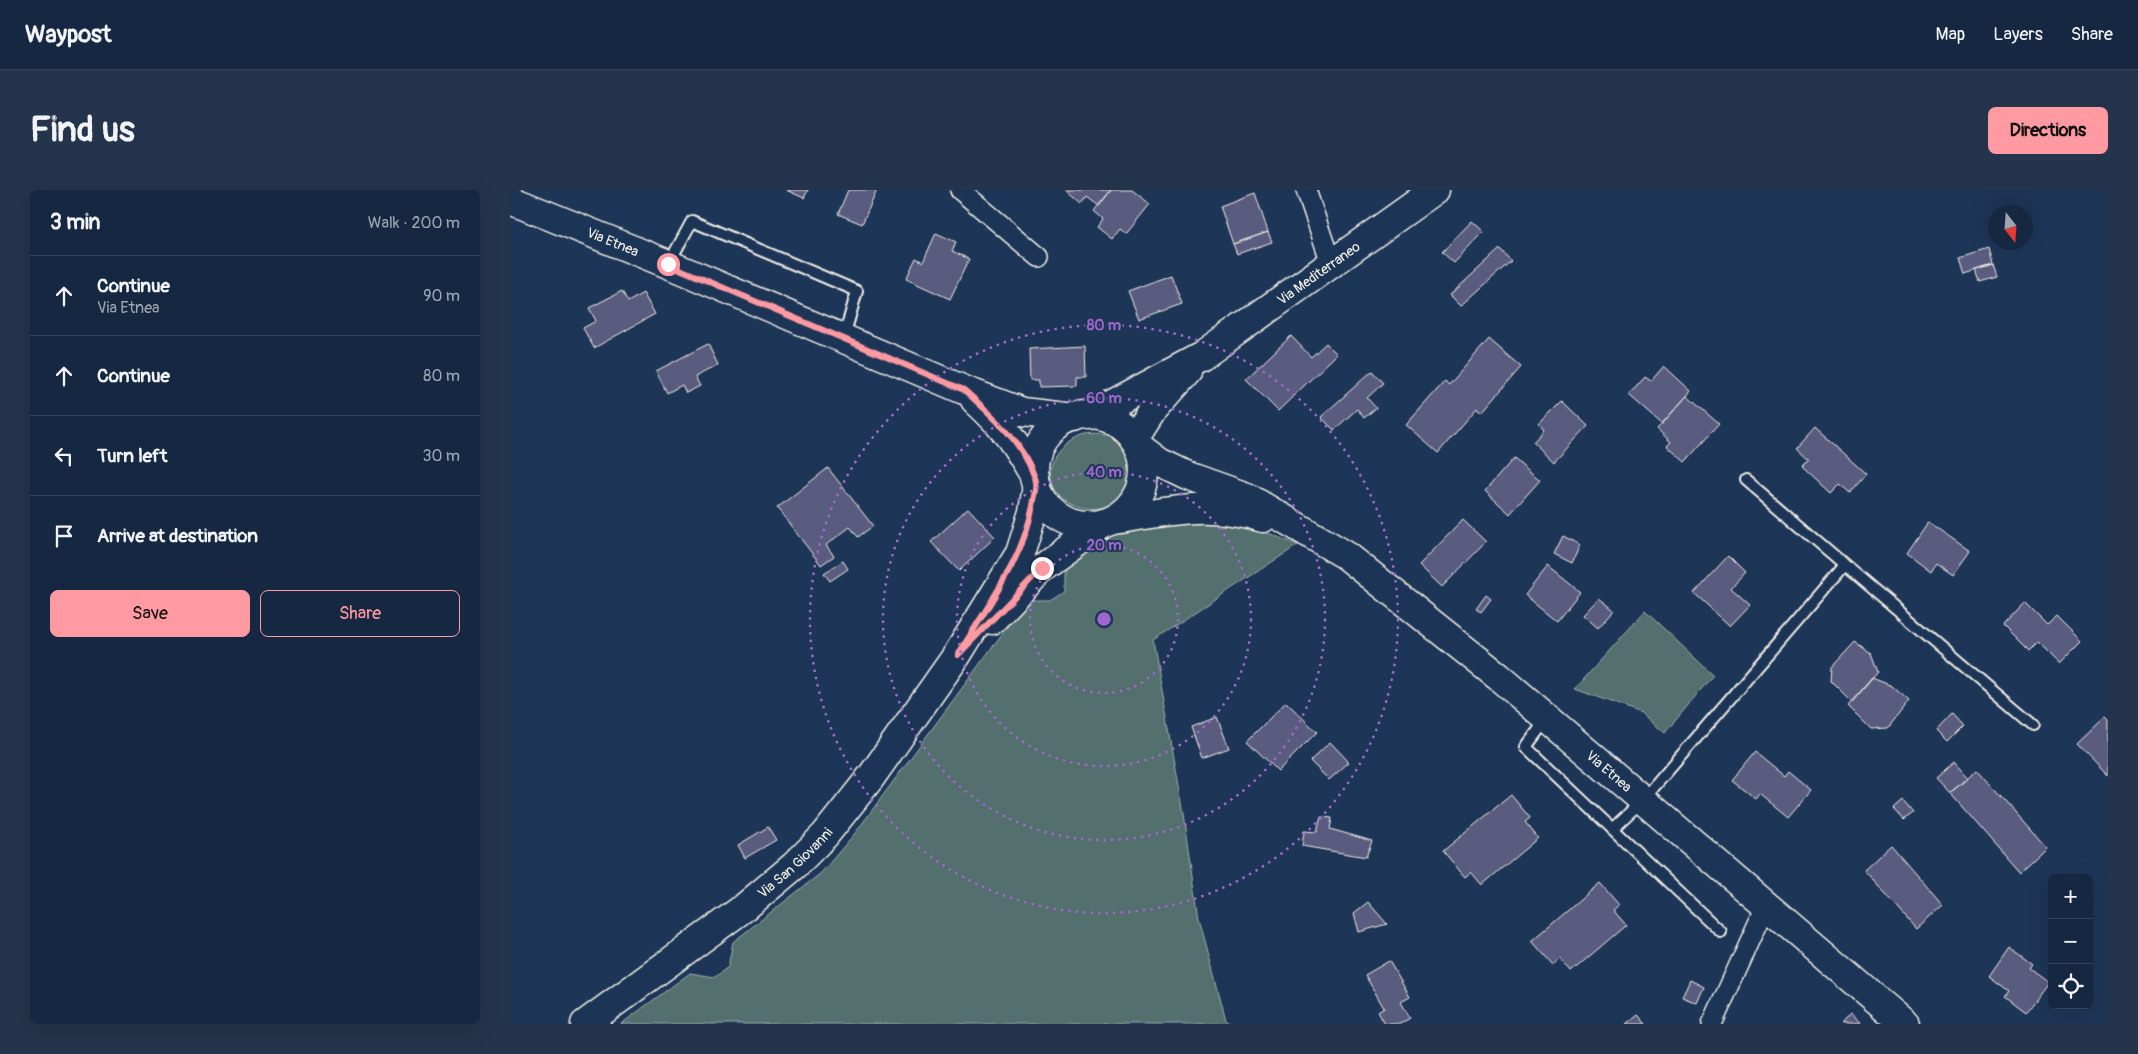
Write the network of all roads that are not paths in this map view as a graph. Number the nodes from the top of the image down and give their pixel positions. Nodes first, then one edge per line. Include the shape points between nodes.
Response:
1 (960, 190) edge
2 (1306, 190) edge
3 (1436, 190) edge
4 (510, 200) edge
5 (1040, 257) dead end
6 (1331, 263) junction
7 (668, 264) junction
8 (844, 338) junction
9 (1202, 356) junction
10 (964, 390) junction
11 (1082, 417) junction
12 (1137, 443) junction
13 (1746, 480) dead end
14 (1036, 481) junction
15 (1108, 521) junction
16 (1303, 531) junction
17 (1845, 565) junction
18 (958, 655) junction
19 (1547, 719) junction
20 (2033, 726) dead end
21 (1642, 802) junction
22 (1612, 829) junction
23 (1766, 906) junction
24 (1721, 932) dead end
25 (585, 1024) edge
26 (1712, 1024) edge
27 (1905, 1024) edge

1 - 5 street
2 - 6 street
3 - 6 street, Via Mediterraneo
4 - 7 street, Via Etnea
6 - 9 street, Via Mediterraneo
7 - 8 street, Via Etnea
7 - 8 lane via 692,221 857,291
8 - 10 street, Via Etnea
9 - 11 street
9 - 12 street via 1152,411
10 - 11 street, Via Etnea via 1022,412
10 - 14 street via 1014,440
11 - 12 street via 1115,422
11 - 14 street via 1059,425 1046,437 1038,452
12 - 15 street via 1144,463 1141,489 1133,504
12 - 16 street via 1159,462 1247,497
13 - 17 lane
14 - 15 street via 1044,501 1063,518 1088,525
14 - 18 street via 1033,512 1020,553
15 - 16 street via 1196,507 1244,512
15 - 18 street via 1042,568
16 - 19 street, Via Etnea via 1346,556
17 - 20 lane
17 - 21 lane
18 - 25 street, Via San Giovanni via 871,777 825,835 800,860 745,907
19 - 21 street, Via Etnea
19 - 22 lane via 1526,747
21 - 22 lane
21 - 23 street, Via Etnea
22 - 24 lane
23 - 26 street
23 - 27 street, Via Etnea

